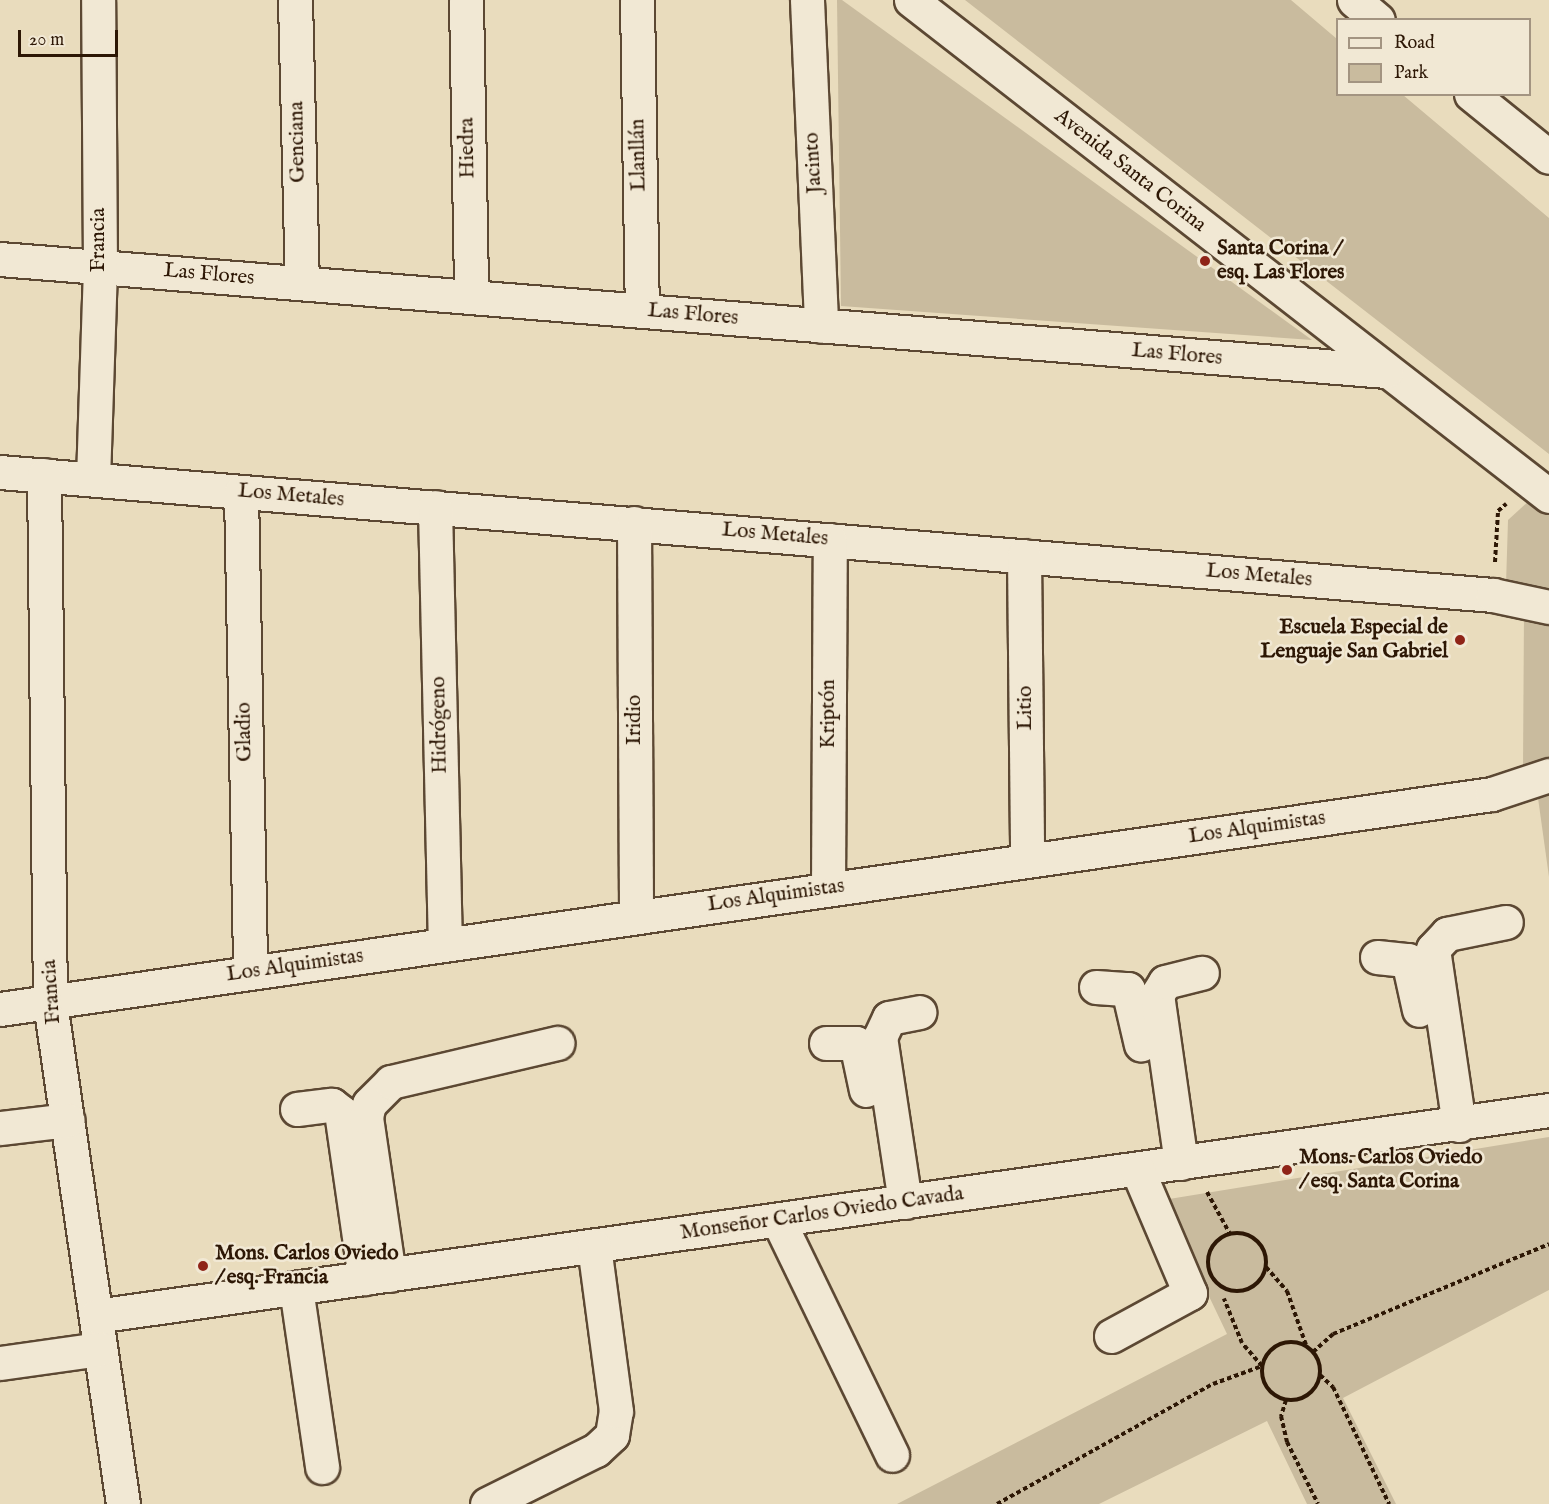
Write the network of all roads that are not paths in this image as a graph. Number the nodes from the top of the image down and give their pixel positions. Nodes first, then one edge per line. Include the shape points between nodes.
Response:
1 (98, 0) edge
2 (295, 0) edge
3 (466, 0) edge
4 (637, 0) edge
5 (807, 0) edge
6 (911, 0) edge
7 (1354, 0) edge
8 (1376, 18) edge
9 (1474, 96) edge
10 (1549, 157) edge
11 (0, 259) edge
12 (100, 266) junction
13 (302, 283) junction
14 (471, 297) junction
15 (642, 311) junction
16 (821, 326) junction
17 (1386, 371) junction
18 (0, 471) edge
19 (44, 475) junction
20 (93, 479) junction
21 (1541, 490) edge
22 (241, 492) junction
23 (435, 507) junction
24 (634, 524) junction
25 (830, 540) junction
26 (1024, 556) junction
27 (1549, 607) edge
28 (1549, 776) edge
29 (1027, 860) junction
30 (828, 889) junction
31 (636, 916) junction
32 (1506, 922) dead end
33 (445, 944) junction
34 (1377, 957) dead end
35 (250, 972) junction
36 (1202, 973) dead end
37 (1096, 987) dead end
38 (50, 1003) junction
39 (0, 1010) edge
40 (919, 1012) dead end
41 (556, 1043) dead end
42 (826, 1043) dead end
43 (297, 1109) dead end
44 (1549, 1110) edge
45 (68, 1120) junction
46 (1448, 1126) junction
47 (0, 1128) edge
48 (1167, 1165) junction
49 (894, 1204) junction
50 (778, 1220) junction
51 (594, 1246) junction
52 (377, 1276) junction
53 (296, 1288) junction
54 (96, 1316) junction
55 (1111, 1336) dead end
56 (100, 1349) junction
57 (0, 1363) edge
58 (892, 1455) dead end
59 (322, 1467) dead end
60 (123, 1504) edge
61 (487, 1504) edge

1 - 12 street, Francia
2 - 13 street, Genciana
3 - 14 street, Hiedra
4 - 15 street, Llanllán
5 - 16 street, Jacinto
6 - 17 street, Avenida Santa Corina
7 - 8 street
9 - 10 street
11 - 12 street, Las Flores
12 - 13 street, Las Flores
12 - 20 street, Francia
13 - 14 street, Las Flores
14 - 15 street, Las Flores
15 - 16 street, Las Flores
16 - 17 street, Las Flores
17 - 21 street, Avenida Santa Corina
18 - 19 street, Los Metales
19 - 20 street, Los Metales
19 - 38 street, Francia
20 - 22 street, Los Metales
22 - 23 street, Los Metales
22 - 35 street, Gladio
23 - 24 street, Los Metales
23 - 33 street, Hidrógeno
24 - 25 street, Los Metales
24 - 31 street, Iridio
25 - 26 street, Los Metales
25 - 30 street, Kriptón
26 - 27 street, Los Metales via 1493,595
26 - 29 street, Litio
28 - 29 street, Los Alquimistas via 1492,794
29 - 30 street, Los Alquimistas
30 - 31 street, Los Alquimistas
31 - 33 street, Los Alquimistas
32 - 46 street via 1447,934 1433,949
33 - 35 street, Los Alquimistas
34 - 46 street via 1401,956 1412,966
35 - 38 street, Los Alquimistas
36 - 48 street via 1165,981 1157,995
37 - 48 street via 1118,985 1132,994
38 - 39 street, Los Alquimistas
38 - 45 street, Francia
40 - 49 street via 889,1018 880,1037
41 - 52 street via 392,1082 369,1104 366,1117
42 - 49 street via 852,1041 860,1048
43 - 52 street via 332,1105 340,1112
44 - 46 street, Monseñor Carlos Oviedo Cavada
45 - 47 street
45 - 54 street, Francia
46 - 48 street, Monseñor Carlos Oviedo Cavada
48 - 49 street, Monseñor Carlos Oviedo Cavada
48 - 55 street via 1190,1293
49 - 50 street, Monseñor Carlos Oviedo Cavada
50 - 51 street, Monseñor Carlos Oviedo Cavada
50 - 58 street
51 - 52 street, Monseñor Carlos Oviedo Cavada
51 - 61 street via 616,1411 612,1435 596,1450
52 - 53 street, Monseñor Carlos Oviedo Cavada
53 - 54 street, Monseñor Carlos Oviedo Cavada
53 - 59 street
54 - 56 street, Francia
56 - 57 street
56 - 60 street, Francia

